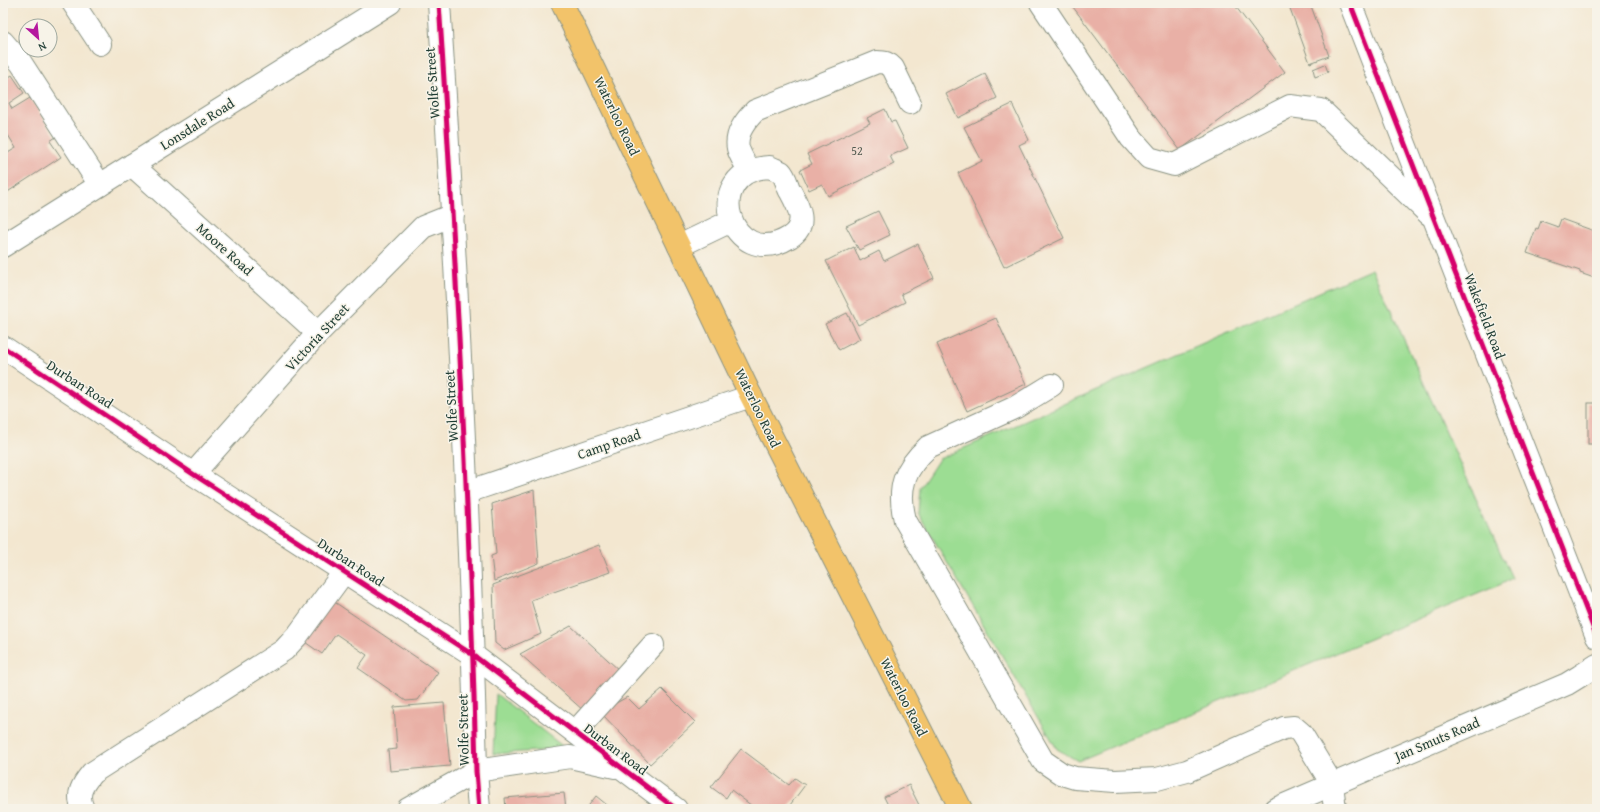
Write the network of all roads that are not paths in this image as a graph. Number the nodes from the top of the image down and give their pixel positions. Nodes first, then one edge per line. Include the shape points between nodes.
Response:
1 (73, 3) edge
2 (390, 3) edge
3 (440, 3) edge
4 (562, 3) edge
5 (1041, 3) edge
6 (1350, 3) edge
7 (3, 42) edge
8 (100, 44) dead end
9 (910, 103) dead end
10 (132, 165) junction
11 (749, 172) junction
12 (100, 185) junction
13 (453, 215) junction
14 (1434, 219) junction
15 (730, 221) junction
16 (3, 246) edge
17 (679, 246) junction
18 (318, 333) junction
19 (3, 347) edge
20 (1052, 385) dead end
21 (751, 396) junction
22 (193, 474) junction
23 (467, 492) junction
24 (344, 572) junction
25 (1597, 637) edge
26 (653, 645) dead end
27 (473, 655) junction
28 (1597, 665) edge
29 (575, 732) junction
30 (570, 757) junction
31 (622, 769) junction
32 (476, 771) junction
33 (1332, 784) junction
34 (83, 809) edge
35 (408, 809) edge
36 (479, 809) edge
37 (676, 809) edge
38 (961, 809) edge
39 (1275, 809) edge
40 (1335, 809) edge

1 - 8 street
2 - 10 street, Lonsdale Road
3 - 13 street, Wolfe Street
4 - 17 main road, Waterloo Road
5 - 14 street via 1131,138 1149,158 1174,165 1290,106 1321,110
6 - 14 street, Wakefield Road
7 - 12 street via 25,69
9 - 11 street via 893,68 884,62 877,62 755,111 741,130 738,147
10 - 12 street, Lonsdale Road
10 - 18 street, Moore Road
11 - 15 street via 732,187 728,198
11 - 15 street via 770,167 782,173 800,212 798,228 795,233 780,242 756,244 745,239
12 - 16 street, Lonsdale Road
13 - 18 street, Victoria Street via 423,227
13 - 23 street, Wolfe Street
14 - 25 street, Wakefield Road
15 - 17 street
17 - 21 main road, Waterloo Road
18 - 22 street, Victoria Street
19 - 22 street, Durban Road
20 - 33 street via 1016,406 928,448 908,470 901,495 905,520 1043,760 1062,774 1075,778 1115,781 1157,779 1187,772 1284,728 1294,727 1301,733
21 - 23 street, Camp Road
21 - 38 main road, Waterloo Road
22 - 24 street, Durban Road
23 - 27 street, Wolfe Street
24 - 27 street, Durban Road
24 - 34 street via 284,650 92,774 80,790 79,798
26 - 29 street
27 - 29 street, Durban Road
27 - 32 street, Wolfe Street
28 - 33 street, Jan Smuts Road via 1567,684
29 - 30 street, Durban Road via 581,744
29 - 31 street, Durban Road
30 - 31 street, Durban Road
30 - 32 street, Durban Road
31 - 37 street, Durban Road
32 - 35 street
32 - 36 street, Wolfe Street
33 - 39 street, Jan Smuts Road
33 - 40 street

